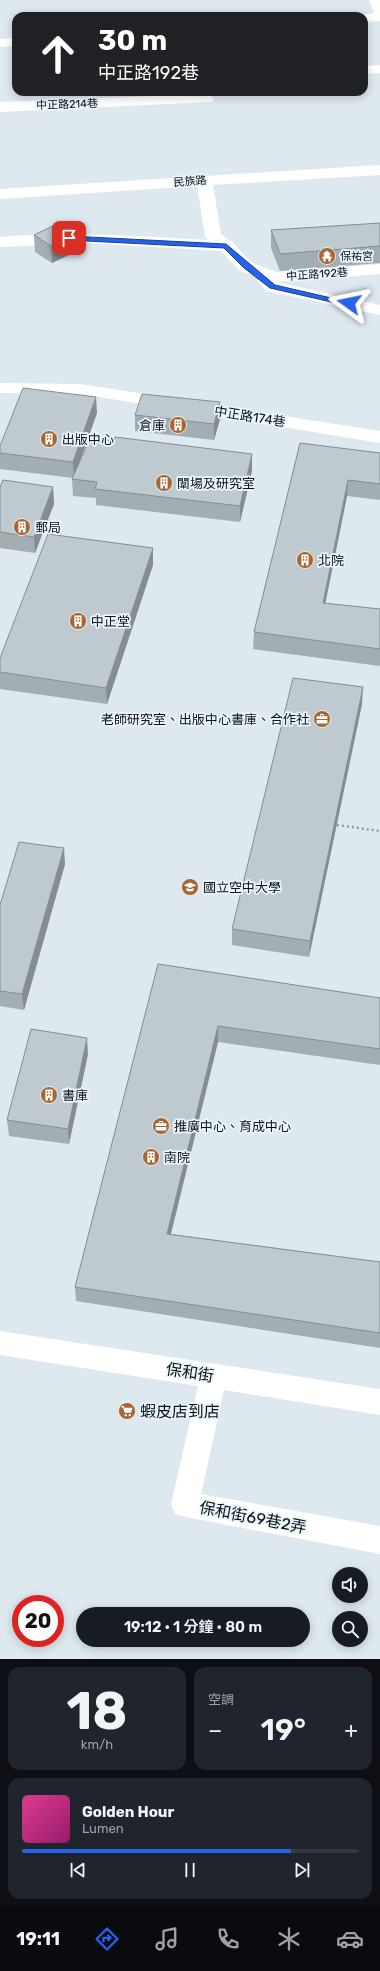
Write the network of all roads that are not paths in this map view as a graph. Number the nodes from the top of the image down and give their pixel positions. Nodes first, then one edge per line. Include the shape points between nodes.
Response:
1 (376, 0) edge
2 (380, 11) edge
3 (380, 17) edge
4 (368, 18) edge
5 (12, 42) edge
6 (0, 43) edge
7 (380, 69) edge
8 (368, 70) edge
9 (206, 99) dead end
10 (0, 107) edge
11 (380, 170) edge
12 (204, 180) junction
13 (0, 194) edge
14 (0, 242) edge
15 (226, 246) junction
16 (246, 267) junction
17 (380, 269) edge
18 (380, 310) edge
19 (0, 388) edge
20 (380, 437) edge
21 (0, 1343) edge
22 (214, 1376) junction
23 (380, 1402) edge
24 (380, 1540) edge

1 - 2 street
3 - 4 street
5 - 6 street
7 - 8 street
9 - 10 street, 中正路214巷
11 - 12 street, 民族路
12 - 13 street, 民族路
12 - 15 street, 中正路192巷 via 213,236
14 - 15 street via 69,238
15 - 16 street, 中正路192巷
16 - 17 street, 中正路192巷 via 276,277
16 - 18 street via 272,287
19 - 20 street, 中正路174巷 via 81,388
21 - 22 street, 保和街
22 - 23 street, 保和街
22 - 24 street, 保和街69巷2弄 via 185,1504

